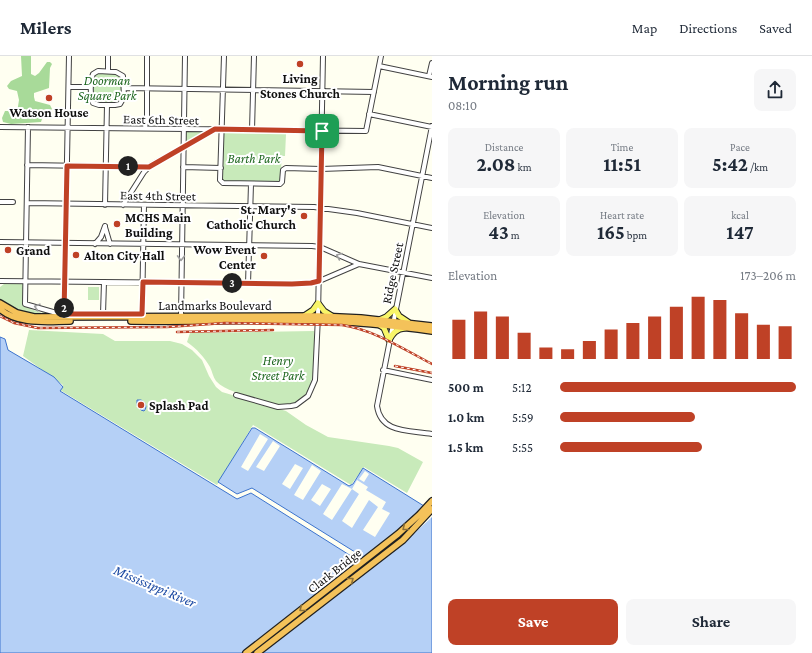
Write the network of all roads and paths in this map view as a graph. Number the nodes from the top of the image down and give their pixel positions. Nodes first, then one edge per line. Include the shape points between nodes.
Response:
1 (69, 56) edge
2 (108, 56) edge
3 (147, 56) edge
4 (185, 56) edge
5 (224, 56) edge
6 (254, 56) edge
7 (323, 56) edge
8 (381, 56) edge
9 (432, 64) edge
10 (379, 66) junction
11 (105, 71) junction
12 (431, 76) edge
13 (69, 87) junction
14 (91, 88) junction
15 (124, 88) junction
16 (147, 88) junction
17 (184, 89) junction
18 (223, 89) junction
19 (253, 90) junction
20 (323, 90) junction
21 (374, 92) junction
22 (108, 105) junction
23 (369, 114) junction
24 (0, 127) edge
25 (28, 127) junction
26 (432, 127) edge
27 (68, 128) junction
28 (107, 128) junction
29 (145, 128) junction
30 (184, 129) junction
31 (215, 129) junction
32 (222, 129) junction
33 (252, 130) junction
34 (322, 131) junction
35 (184, 146) junction
36 (27, 165) junction
37 (67, 166) junction
38 (106, 166) junction
39 (149, 167) junction
40 (183, 168) junction
41 (221, 168) junction
42 (321, 169) junction
43 (422, 176) junction
44 (432, 178) edge
45 (251, 184) junction
46 (0, 202) edge
47 (13, 202) dead end
48 (26, 203) junction
49 (66, 204) junction
50 (105, 205) junction
51 (122, 205) junction
52 (144, 205) junction
53 (182, 205) junction
54 (251, 206) junction
55 (320, 208) junction
56 (412, 224) junction
57 (432, 228) edge
58 (0, 242) edge
59 (26, 243) junction
60 (65, 243) junction
61 (95, 244) junction
62 (110, 244) junction
63 (144, 244) junction
64 (182, 245) junction
65 (250, 246) junction
66 (320, 247) junction
67 (359, 264) junction
68 (402, 272) junction
69 (432, 278) edge
70 (25, 281) junction
71 (319, 281) junction
72 (1, 282) edge
73 (64, 282) junction
74 (104, 282) junction
75 (143, 282) junction
76 (181, 283) junction
77 (248, 284) junction
78 (0, 303) edge
79 (318, 303) junction
80 (0, 309) edge
81 (395, 309) junction
82 (64, 314) junction
83 (103, 314) junction
84 (181, 316) junction
85 (304, 316) junction
86 (333, 317) junction
87 (318, 318) junction
88 (377, 322) junction
89 (392, 324) junction
90 (409, 325) junction
91 (432, 326) edge
92 (432, 331) edge
93 (389, 340) junction
94 (383, 370) junction
95 (432, 380) edge
96 (236, 395) dead end
97 (432, 434) edge
98 (432, 501) edge
99 (432, 509) edge
100 (246, 653) edge
101 (257, 653) edge

1 - 13 street
2 - 11 street
3 - 16 street
4 - 17 street
5 - 18 street
6 - 19 street
7 - 20 street
8 - 10 street
9 - 12 street
10 - 12 street
10 - 21 street
11 - 14 street via 92,75
11 - 15 street via 118,72 122,75
13 - 14 street
13 - 27 street
14 - 22 street via 95,104
15 - 16 street
15 - 22 street via 123,99 118,104
16 - 17 street
16 - 29 street
17 - 18 street
17 - 30 street
18 - 19 street
18 - 32 street
19 - 20 street
19 - 33 street
20 - 21 street
20 - 34 street
21 - 23 street
22 - 28 street
23 - 26 street
23 - 34 street, East 6th Street via 366,131
24 - 25 street, East 6th Street
25 - 27 street, East 6th Street
25 - 36 street
26 - 43 street, Ridge Street
27 - 28 street, East 6th Street
27 - 37 street
28 - 29 street, East 6th Street
28 - 38 street
29 - 30 street, East 6th Street
30 - 31 street, East 6th Street
30 - 35 street
31 - 32 street, East 6th Street
31 - 35 street
32 - 33 street, East 6th Street
32 - 41 street
33 - 34 street, East 6th Street
34 - 42 street
35 - 39 street
35 - 40 street
36 - 37 street
36 - 48 street
37 - 38 street
37 - 49 street
38 - 39 street
38 - 50 street
39 - 51 street
40 - 41 street
40 - 53 street
41 - 45 street via 221,183
42 - 43 street via 378,167
42 - 45 street via 285,168 280,184
42 - 55 street
43 - 44 street
43 - 56 street, Ridge Street
45 - 54 street
46 - 47 street
48 - 49 street, East 4th Street
48 - 59 street
49 - 50 street, East 4th Street
49 - 60 street
50 - 51 street, East 4th Street
51 - 52 street, East 4th Street
52 - 53 street, East 4th Street
52 - 63 street
53 - 54 street, East 4th Street
53 - 64 street
54 - 55 street, East 4th Street
54 - 65 street
55 - 56 street, East 4th Street
55 - 66 street
56 - 57 street, East 4th Street
56 - 68 street, Ridge Street
58 - 59 street
59 - 60 street
59 - 70 street
60 - 61 street
60 - 73 street
61 - 62 street
61 - 62 street via 105,226
62 - 63 street
63 - 64 street
63 - 75 street
64 - 65 street
64 -> 76 street
65 - 66 street
65 - 77 street
67 -> 66 street
66 - 71 street
67 - 68 street
67 - 71 street
68 - 69 street
68 - 81 street, Ridge Street
70 - 72 street
70 - 73 street
82 -> 70 street via 25,304
71 - 77 street via 303,284
71 - 79 street
73 - 74 street
73 - 82 street
74 - 75 street
74 - 83 street
75 - 76 street
75 - 83 street via 142,314
76 - 77 street
76 - 84 street
78 - 84 highway, Landmarks Boulevard via 17,313 34,317
79 - 85 main road
79 - 86 main road
79 - 87 street
80 - 87 highway, Landmarks Boulevard via 23,320
81 - 88 main road
81 - 89 street, Ridge Street
81 - 90 main road
82 - 83 street
84 - 85 highway, Landmarks Boulevard
85 - 87 highway, Landmarks Boulevard
86 - 87 highway, Landmarks Boulevard
86 - 88 highway, Landmarks Boulevard via 361,318
87 - 88 highway, Landmarks Boulevard
87 - 96 street via 315,380 304,399 296,405 278,407
88 - 89 highway, Landmarks Boulevard
88 - 93 main road via 384,328
89 - 90 highway, Landmarks Boulevard
89 - 93 street, Ridge Street
90 - 91 highway, Landmarks Boulevard
90 - 92 highway, Landmarks Boulevard
90 - 93 main road via 393,333
93 - 94 street, Ridge Street
94 - 95 street
94 - 97 street, Ridge Street via 377,406 384,422 394,428
98 -> 100 highway, Clark Bridge via 398,534
101 -> 99 highway, Clark Bridge via 403,540

